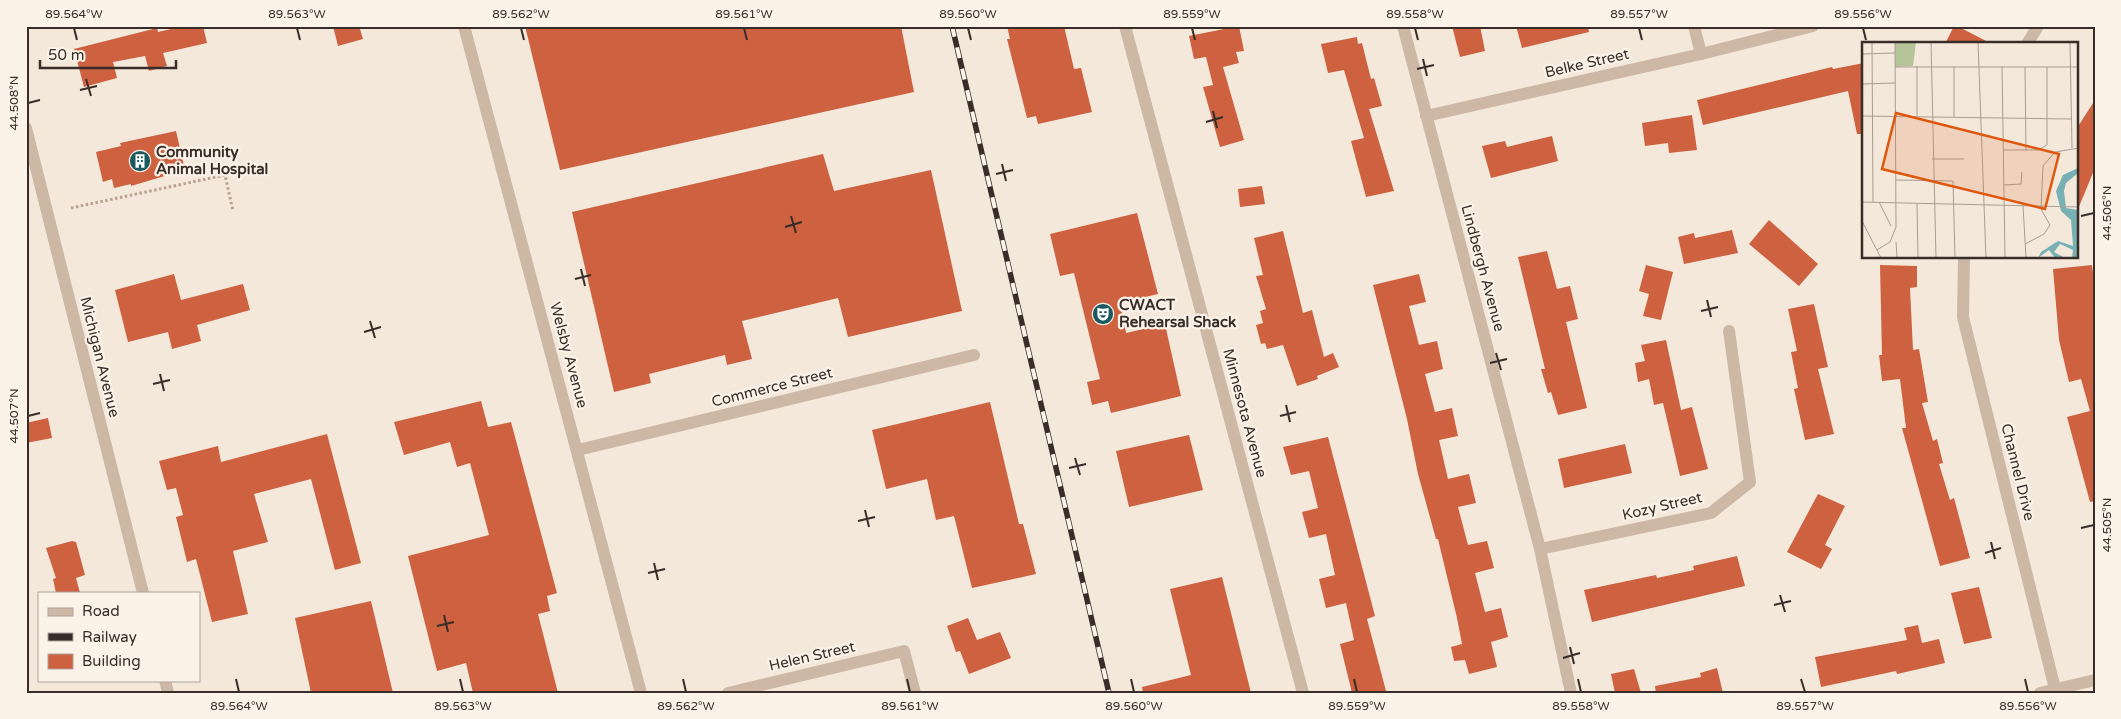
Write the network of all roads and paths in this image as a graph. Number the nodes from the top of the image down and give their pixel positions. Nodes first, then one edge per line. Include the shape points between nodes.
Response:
1 (464, 26) edge
2 (1125, 26) edge
3 (1403, 26) edge
4 (1694, 26) edge
5 (1813, 26) edge
6 (2038, 26) edge
7 (2028, 42) edge
8 (1701, 54) junction
9 (1426, 116) junction
10 (26, 128) edge
11 (71, 208) dead end
12 (233, 211) dead end
13 (1964, 259) edge
14 (1729, 331) dead end
15 (974, 355) dead end
16 (578, 450) junction
17 (1540, 549) junction
18 (143, 592) edge
19 (2095, 680) edge
20 (2056, 691) edge
21 (641, 693) edge
22 (728, 693) edge
23 (915, 693) edge
24 (1303, 693) edge
25 (1571, 693) edge
26 (2040, 693) edge

1 - 16 street, Welsby Avenue
2 - 24 street, Minnesota Avenue
3 - 9 street, Lindbergh Avenue
4 - 8 street
5 - 8 street, Belke Street
6 - 7 street
8 - 9 street, Belke Street
9 - 17 street, Lindbergh Avenue
10 - 18 street, Michigan Avenue
11 - 12 path via 225,174
13 - 20 street, Channel Drive via 1963,317
14 - 17 street, Kozy Street via 1750,482 1711,513
15 - 16 street, Commerce Street
16 - 21 street, Welsby Avenue
17 - 25 street, Lindbergh Avenue
19 - 20 street
20 - 26 street
22 - 23 street, Helen Street via 904,651

